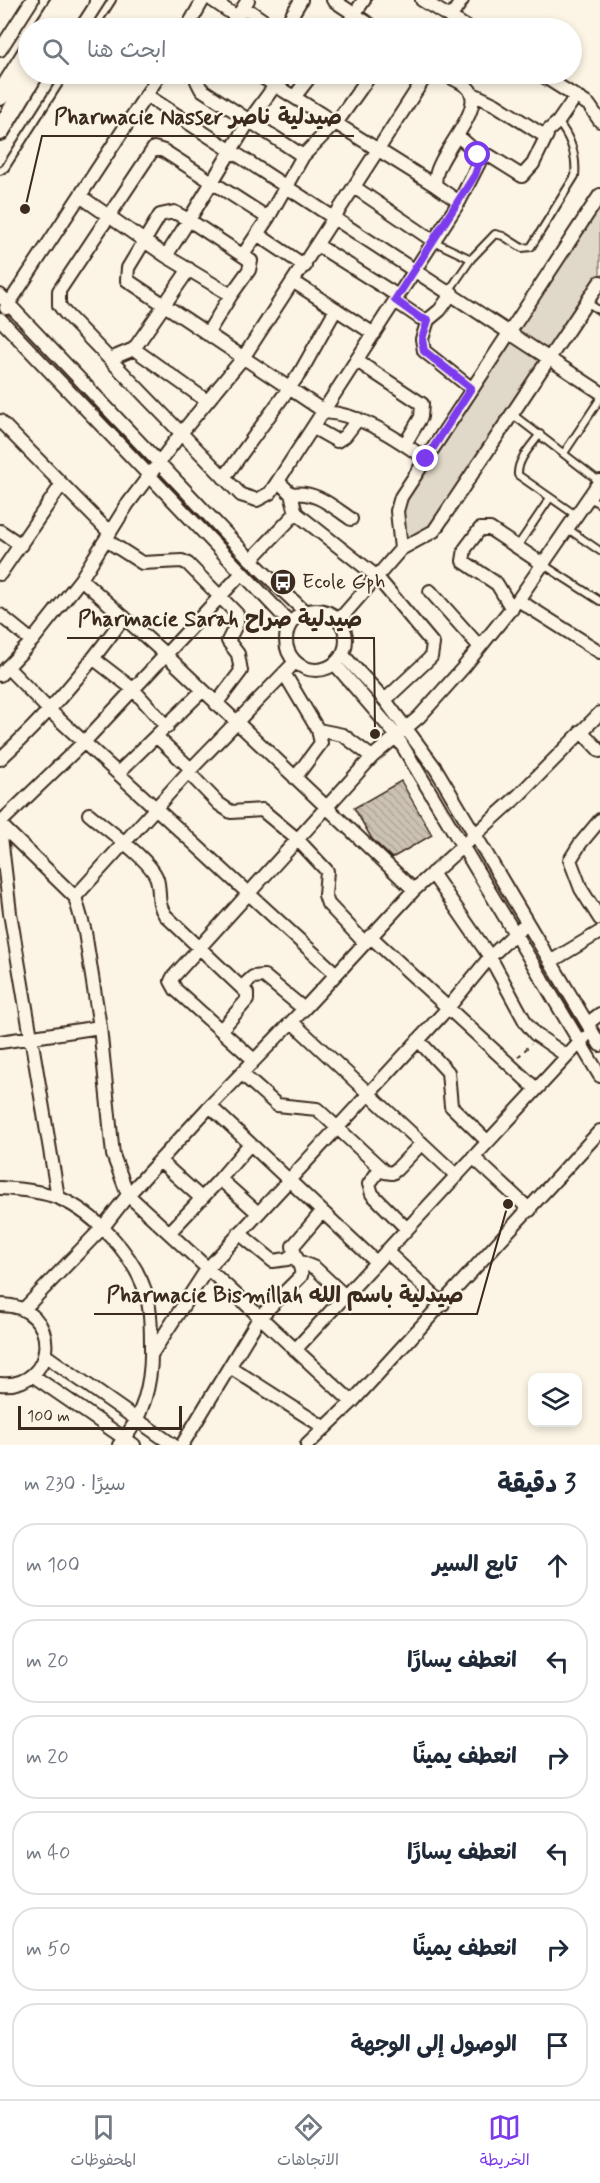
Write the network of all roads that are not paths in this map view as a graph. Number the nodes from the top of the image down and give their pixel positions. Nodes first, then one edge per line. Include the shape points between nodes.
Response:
1 (32, 0) edge
2 (61, 0) edge
3 (79, 0) edge
4 (112, 0) edge
5 (203, 0) edge
6 (212, 0) edge
7 (301, 0) edge
8 (333, 0) edge
9 (364, 0) edge
10 (422, 0) edge
11 (462, 0) edge
12 (243, 8) edge
13 (354, 15) junction
14 (20, 18) edge
15 (49, 18) edge
16 (67, 18) edge
17 (100, 18) edge
18 (193, 18) edge
19 (263, 18) edge
20 (289, 18) edge
21 (352, 18) edge
22 (359, 18) edge
23 (448, 18) edge
24 (458, 18) edge
25 (18, 21) edge
26 (0, 49) edge
27 (18, 67) edge
28 (28, 84) edge
29 (59, 84) edge
30 (153, 84) edge
31 (198, 84) edge
32 (276, 84) joint
33 (304, 84) edge
34 (363, 84) edge
35 (420, 84) edge
36 (458, 84) edge
37 (556, 84) edge
38 (471, 93) junction
39 (146, 95) junction
40 (0, 96) edge
41 (295, 96) junction
42 (576, 96) junction
43 (249, 121) junction
44 (600, 121) edge
45 (334, 122) junction
46 (558, 122) junction
47 (0, 131) edge
48 (546, 135) junction
49 (458, 136) junction
50 (378, 149) junction
51 (232, 150) junction
52 (478, 155) junction
53 (303, 156) junction
54 (0, 171) edge
55 (212, 183) junction
56 (285, 186) junction
57 (436, 186) junction
58 (354, 187) junction
59 (600, 195) edge
60 (80, 196) junction
61 (459, 202) junction
62 (111, 216) junction
63 (268, 219) junction
64 (333, 219) junction
65 (189, 220) junction
66 (257, 234) junction
67 (145, 240) junction
68 (435, 242) junction
69 (317, 246) junction
70 (243, 255) junction
71 (166, 256) junction
72 (471, 259) junction
73 (305, 266) junction
74 (189, 269) junction
75 (416, 270) junction
76 (294, 282) junction
77 (600, 282) edge
78 (451, 292) junction
79 (231, 295) junction
80 (397, 298) junction
81 (5, 299) edge
82 (588, 303) junction
83 (164, 306) junction
84 (336, 309) junction
85 (600, 311) edge
86 (0, 318) edge
87 (428, 320) junction
88 (510, 331) junction
89 (207, 334) junction
90 (374, 334) junction
91 (134, 349) junction
92 (243, 357) junction
93 (110, 359) junction
94 (551, 360) junction
95 (357, 361) junction
96 (289, 388) junction
97 (471, 388) junction
98 (600, 392) edge
99 (600, 399) edge
100 (207, 400) junction
101 (325, 412) junction
102 (512, 414) junction
103 (358, 418) junction
104 (0, 421) edge
105 (314, 428) junction
106 (182, 432) junction
107 (540, 434) junction
108 (405, 444) junction
109 (564, 453) junction
110 (426, 459) junction
111 (160, 461) junction
112 (150, 474) junction
113 (224, 478) junction
114 (278, 481) junction
115 (600, 482) edge
116 (62, 484) junction
117 (291, 494) junction
118 (550, 498) junction
119 (595, 501) edge
120 (296, 513) junction
121 (577, 516) junction
122 (351, 519) dead end
123 (568, 529) junction
124 (0, 531) edge
125 (108, 537) junction
126 (21, 545) junction
127 (517, 547) junction
128 (401, 549) junction
129 (600, 551) edge
130 (251, 560) junction
131 (544, 565) junction
132 (242, 573) junction
133 (0, 574) edge
134 (376, 576) junction
135 (81, 579) junction
136 (430, 591) dead end
137 (219, 597) junction
138 (600, 601) edge
139 (515, 605) junction
140 (304, 611) junction
141 (0, 615) edge
142 (124, 617) junction
143 (339, 620) junction
144 (290, 623) junction
145 (32, 641) junction
146 (480, 647) junction
147 (600, 652) edge
148 (165, 655) junction
149 (94, 659) junction
150 (339, 659) junction
151 (295, 662) junction
152 (4, 671) edge
153 (284, 673) junction
154 (134, 689) junction
155 (202, 691) junction
156 (385, 700) junction
157 (216, 704) junction
158 (50, 711) junction
159 (600, 713) edge
160 (236, 721) junction
161 (167, 727) junction
162 (407, 727) junction
163 (318, 730) junction
164 (581, 731) junction
165 (396, 735) junction
166 (157, 737) junction
167 (85, 741) junction
168 (600, 751) edge
169 (372, 758) junction
170 (0, 759) edge
171 (189, 770) junction
172 (118, 773) junction
173 (295, 778) junction
174 (327, 806) junction
175 (155, 808) junction
176 (89, 814) dead end
177 (600, 820) edge
178 (0, 825) edge
179 (476, 834) junction
180 (298, 840) junction
181 (123, 843) junction
182 (462, 843) junction
183 (432, 873) junction
184 (414, 890) junction
185 (249, 896) junction
186 (75, 897) junction
187 (5, 914) edge
188 (600, 919) edge
189 (527, 922) junction
190 (514, 932) junction
191 (600, 932) edge
192 (367, 939) junction
193 (200, 947) junction
194 (490, 957) junction
195 (550, 962) junction
196 (335, 973) junction
197 (242, 987) junction
198 (448, 1008) junction
199 (304, 1009) junction
200 (600, 1014) edge
201 (292, 1022) junction
202 (100, 1027) junction
203 (590, 1027) junction
204 (221, 1030) junction
205 (31, 1038) junction
206 (418, 1040) junction
207 (0, 1042) edge
208 (579, 1042) junction
209 (600, 1045) edge
210 (567, 1056) junction
211 (254, 1060) junction
212 (242, 1074) junction
213 (600, 1076) edge
214 (536, 1088) junction
215 (369, 1094) junction
216 (210, 1106) junction
217 (339, 1127) junction
218 (600, 1131) edge
219 (487, 1141) junction
220 (422, 1143) junction
221 (249, 1145) junction
222 (473, 1157) junction
223 (161, 1162) junction
224 (380, 1169) junction
225 (456, 1176) junction
226 (220, 1179) junction
227 (288, 1181) junction
228 (0, 1188) edge
229 (128, 1195) junction
230 (58, 1197) junction
231 (201, 1198) junction
232 (530, 1210) junction
233 (258, 1213) junction
234 (321, 1213) junction
235 (103, 1227) junction
236 (406, 1228) junction
237 (169, 1233) junction
238 (239, 1233) junction
239 (386, 1251) junction
240 (295, 1257) junction
241 (376, 1262) junction
242 (207, 1269) junction
243 (345, 1296) junction
244 (443, 1304) junction
245 (0, 1305) edge
246 (24, 1309) junction
247 (259, 1318) junction
248 (295, 1350) junction
249 (45, 1355) junction
250 (152, 1355) junction
251 (230, 1366) junction
252 (32, 1375) junction
253 (0, 1384) edge
254 (352, 1402) junction
255 (138, 1419) junction
256 (325, 1428) junction
257 (126, 1443) edge
258 (173, 1445) edge
259 (182, 1445) edge
260 (307, 1445) edge

1 - 14 street
2 - 15 main road
3 - 16 main road
4 - 17 lane
5 - 18 street
6 - 12 street
7 - 20 street
8 - 13 street
9 - 13 street
10 - 23 street
11 - 24 street
12 - 19 street
13 - 21 street
13 - 22 street
25 - 26 street
27 - 40 main road
28 - 47 main road
29 - 54 lane
30 - 39 street
31 - 43 street
32 - 41 street
32 - 43 street
33 - 41 street
34 - 45 street
35 - 50 street
36 - 38 street
37 - 42 street
38 - 48 street via 508,112 538,134
38 - 49 street via 469,111
39 - 51 street
39 - 60 street
41 - 45 street
42 - 44 street via 589,105
42 - 46 street
43 - 51 street
43 - 53 street
45 - 50 street
45 - 53 street
46 - 48 street
46 - 72 lane via 570,138 575,176 537,240 531,247 522,248 495,234
48 - 52 street via 539,154 522,176 490,156
49 - 52 street
49 - 57 street via 438,169
50 - 57 street
50 - 58 street
51 - 55 street
51 - 56 street
52 - 61 street via 478,167
53 - 56 street
55 - 62 street via 154,148
55 - 63 street
55 - 65 street
56 - 63 street
56 - 64 street
57 - 61 street
58 - 64 street
58 - 68 street
59 - 88 street
60 - 62 street
60 - 81 street
61 - 68 street
62 - 67 street
62 - 93 street via 58,298 62,308
63 - 66 street
64 - 69 street
64 - 75 street
65 - 67 street via 174,212 163,213
65 - 70 street
65 - 71 street
66 - 70 street
66 - 73 street
67 - 71 street
67 - 83 street via 128,268 127,280
68 - 72 lane
68 - 75 street
69 - 73 street
69 - 80 street
70 - 79 street via 251,264
71 - 74 street
72 - 78 lane
73 - 76 street
74 - 79 street
74 - 83 street
75 - 78 street
75 - 80 street
76 - 84 street
76 - 92 street
77 - 82 street
78 - 87 street
78 - 88 street
79 - 89 street
80 - 87 street
80 - 90 street
81 - 86 street
81 - 111 street
82 - 85 lane
82 - 94 street
83 - 89 street
83 - 91 street
84 - 90 street
84 - 96 street
86 - 112 street
87 - 97 street via 422,339 424,351
88 - 94 street
88 - 97 street
89 - 92 street
90 - 95 street
91 - 93 street
91 - 100 street
92 - 96 street
92 - 100 street
93 - 106 street
94 - 98 street
94 - 102 street
95 - 101 street
95 - 108 street via 422,404 421,417
96 - 101 street
96 - 113 street
97 - 110 street
99 - 109 lane
100 - 106 street
101 - 103 street
101 - 105 street
102 - 107 lane
102 - 128 street via 434,531
103 - 105 street via 337,441
103 - 108 street
104 - 116 street
105 - 114 street
106 - 111 street
106 - 113 street
107 - 109 lane
107 - 118 lane via 518,472 520,478
108 - 110 street
109 - 115 lane
110 - 128 street via 398,505
111 - 112 street
111 - 130 street
112 - 125 street
112 - 132 street
113 - 114 street via 252,501 270,493
114 - 117 street
115 - 119 street
116 - 125 street
116 - 126 street
117 - 120 street
117 - 122 street via 317,496
118 - 121 lane
118 - 127 lane
119 - 121 street
120 - 130 street
120 - 134 street
121 - 123 street
123 - 129 lane
123 - 131 street
124 - 126 street
125 - 135 street
125 - 137 street via 142,563 188,564
126 - 133 street
127 - 131 street
127 - 139 street via 486,528 477,532 462,557 466,564 497,584
128 - 134 street
130 - 140 street
131 - 138 lane
131 - 139 street
132 - 137 street
132 - 144 street
134 - 143 street
134 - 156 street via 434,644 431,657
135 - 142 street
135 - 145 street
136 - 146 street
137 - 148 street
137 - 157 street via 237,614 228,644 238,654 242,666 237,680
139 - 146 street
139 - 147 street
140 - 143 street via 323,610
140 - 144 street
141 - 145 street
142 - 148 street
142 - 149 street
143 - 150 street via 346,637
144 - 151 street via 285,640
145 - 152 street
146 - 162 street
148 - 154 street
148 - 155 street
149 - 154 street
149 - 158 street
150 - 151 street via 319,670
150 - 156 street
150 - 165 street
151 - 153 street
152 - 158 street
153 - 160 street
153 - 163 street
154 - 161 street
154 - 167 street
155 - 157 street
155 - 161 street
156 - 162 street
157 - 160 street
158 - 167 street
158 - 170 street
159 - 164 street
160 - 171 street
160 - 173 street
161 - 166 street
162 - 165 street
162 - 179 street
163 - 169 street via 343,735
163 - 173 street via 318,750
164 - 168 street
164 - 179 street
165 - 169 street
165 - 182 street
166 - 171 street
166 - 172 street
167 - 172 street
167 - 178 street
169 - 174 street
171 - 175 street
171 - 180 street via 226,810 262,810
172 - 175 street
173 - 174 street
174 - 180 street
174 - 184 street
175 - 181 street
175 - 185 street
176 - 181 street
177 - 188 street via 570,860 581,889
178 - 186 street
178 - 187 street
179 - 182 street
179 - 189 street
180 - 185 street
180 - 192 street via 327,871 324,896 328,904
181 - 186 street
181 - 193 street via 154,873 158,904 165,915
182 - 183 street
182 - 190 street
183 - 184 street
183 - 194 street
184 - 192 street
185 - 193 street
185 - 196 street
186 - 202 street via 86,932
187 - 205 street
189 - 190 street
189 - 195 street
190 - 194 street
190 - 208 street
191 - 195 street
192 - 196 street
192 - 198 street
193 - 197 street
193 - 204 street via 171,981
194 - 198 street
194 - 210 street via 526,1023
195 - 203 street
196 - 199 street
197 - 199 street via 253,977 264,976
197 - 204 street via 247,1000
198 - 206 street
198 - 214 street
199 - 201 street
200 - 203 street
201 - 211 street
201 - 215 street
202 - 205 street
202 - 229 street via 113,1155
203 - 208 street
203 - 209 street
204 - 211 street
205 - 207 street
205 - 230 street
206 - 215 street
206 - 219 street via 448,1072 451,1106
208 - 210 street
208 - 213 street
210 - 214 street
211 - 212 street
212 - 216 street
212 - 217 street via 277,1105 317,1109
214 - 219 street
215 - 217 street
215 - 220 street
216 - 221 street
216 - 223 street
217 - 224 street
217 - 227 street
218 - 232 street
219 - 222 street
220 - 224 street via 392,1173
220 - 225 street
221 - 226 street
221 - 227 street
222 - 225 street
222 - 232 street
223 - 229 street
223 - 231 street
224 - 236 street via 369,1188
225 - 236 street
226 - 231 street
226 - 233 street
227 - 233 street
227 - 234 street
228 - 230 street
229 - 235 street
229 - 237 street
230 - 235 street
231 - 237 street
232 - 244 street
233 - 238 street
234 - 240 street via 295,1243
234 - 241 street
235 - 246 street
235 - 250 street via 130,1262 146,1293
236 - 239 street
237 - 242 street
238 - 240 street via 273,1261
238 - 242 street
239 - 241 street
239 - 244 street
240 - 243 street via 315,1268
240 - 247 street via 301,1276
241 - 243 street
242 - 247 street
242 - 250 street
243 - 248 street
244 - 254 street
245 - 246 street
246 - 249 street via 45,1334
247 - 248 street
247 - 251 street
248 - 254 street
249 - 252 street
249 - 255 street
250 - 255 street
251 - 256 street
251 - 259 street
252 - 253 street via 21,1382
252 - 257 street
254 - 256 street
255 - 257 street
255 - 258 street
256 - 260 street

